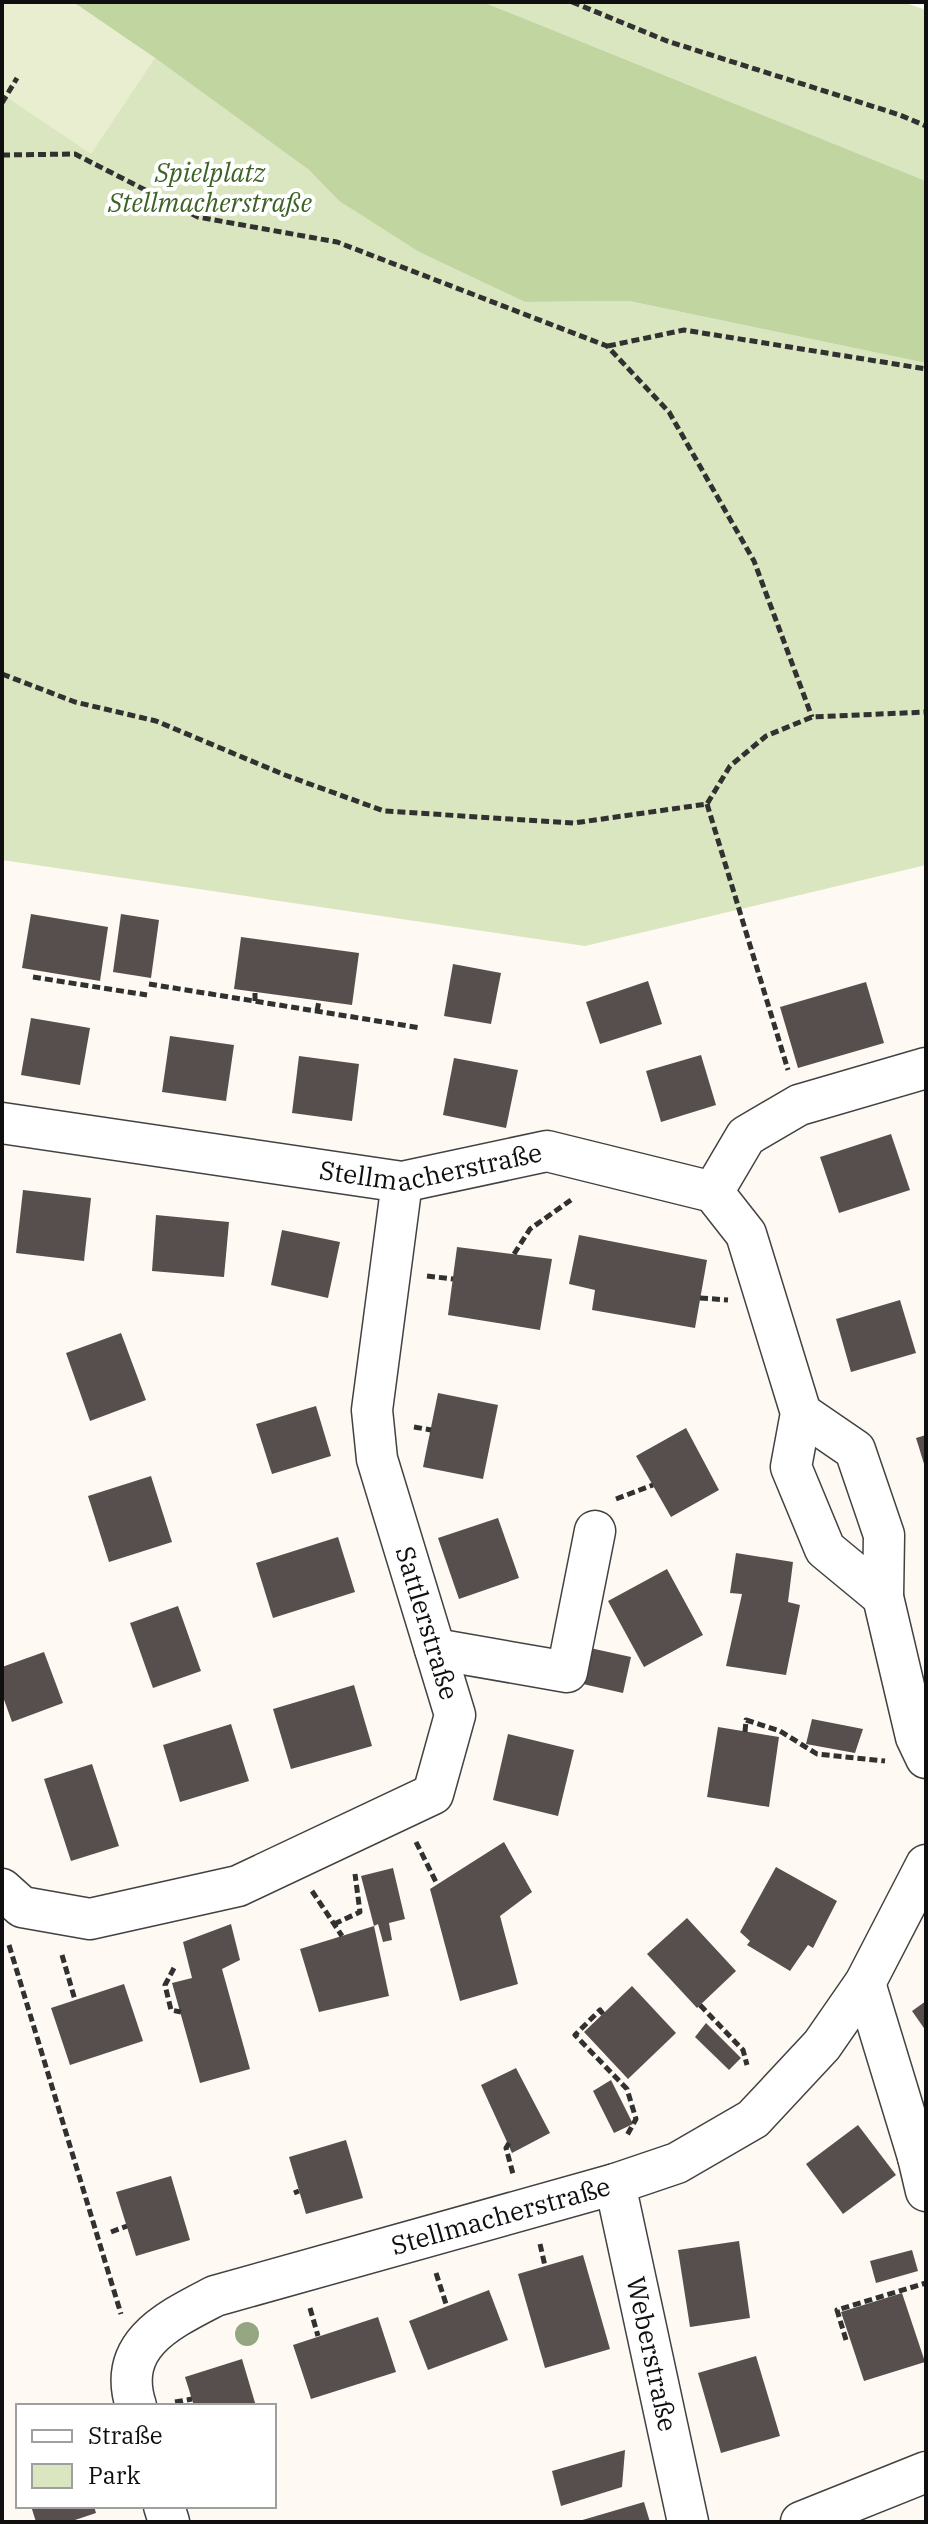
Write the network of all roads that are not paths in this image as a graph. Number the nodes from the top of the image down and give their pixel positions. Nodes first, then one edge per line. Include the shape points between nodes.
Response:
1 (926, 1068) edge
2 (2, 1123) edge
3 (402, 1182) junction
4 (713, 1192) junction
5 (801, 1413) junction
6 (604, 1516) road end
7 (883, 1597) junction
8 (435, 1649) junction
9 (910, 1760) edge
10 (926, 1865) edge
11 (2, 1889) edge
12 (865, 1983) junction
13 (923, 2167) edge
14 (615, 2184) junction
15 (135, 2404) edge
16 (926, 2472) edge
17 (688, 2522) edge
18 (801, 2522) edge

1 - 4 street via 799,1105 746,1136
2 - 3 street, Stellmacherstraße
3 - 4 street, Stellmacherstraße via 547,1151
3 - 8 street, Sattlerstraße via 373,1421 377,1459
4 - 5 street via 746,1234
5 - 7 street via 855,1450 884,1535
5 - 7 street via 791,1467 825,1549
6 - 8 street via 567,1672
7 - 9 street via 916,1737
8 - 11 street, Sattlerstraße via 455,1715 433,1794 238,1886 90,1919 22,1907
10 - 12 street, Stellmacherstraße
12 - 13 street
12 - 14 street, Stellmacherstraße via 822,2045 753,2119 677,2163
14 - 15 street, Stellmacherstraße via 215,2296 167,2321 134,2357
14 - 17 street, Weberstraße
16 - 18 street

